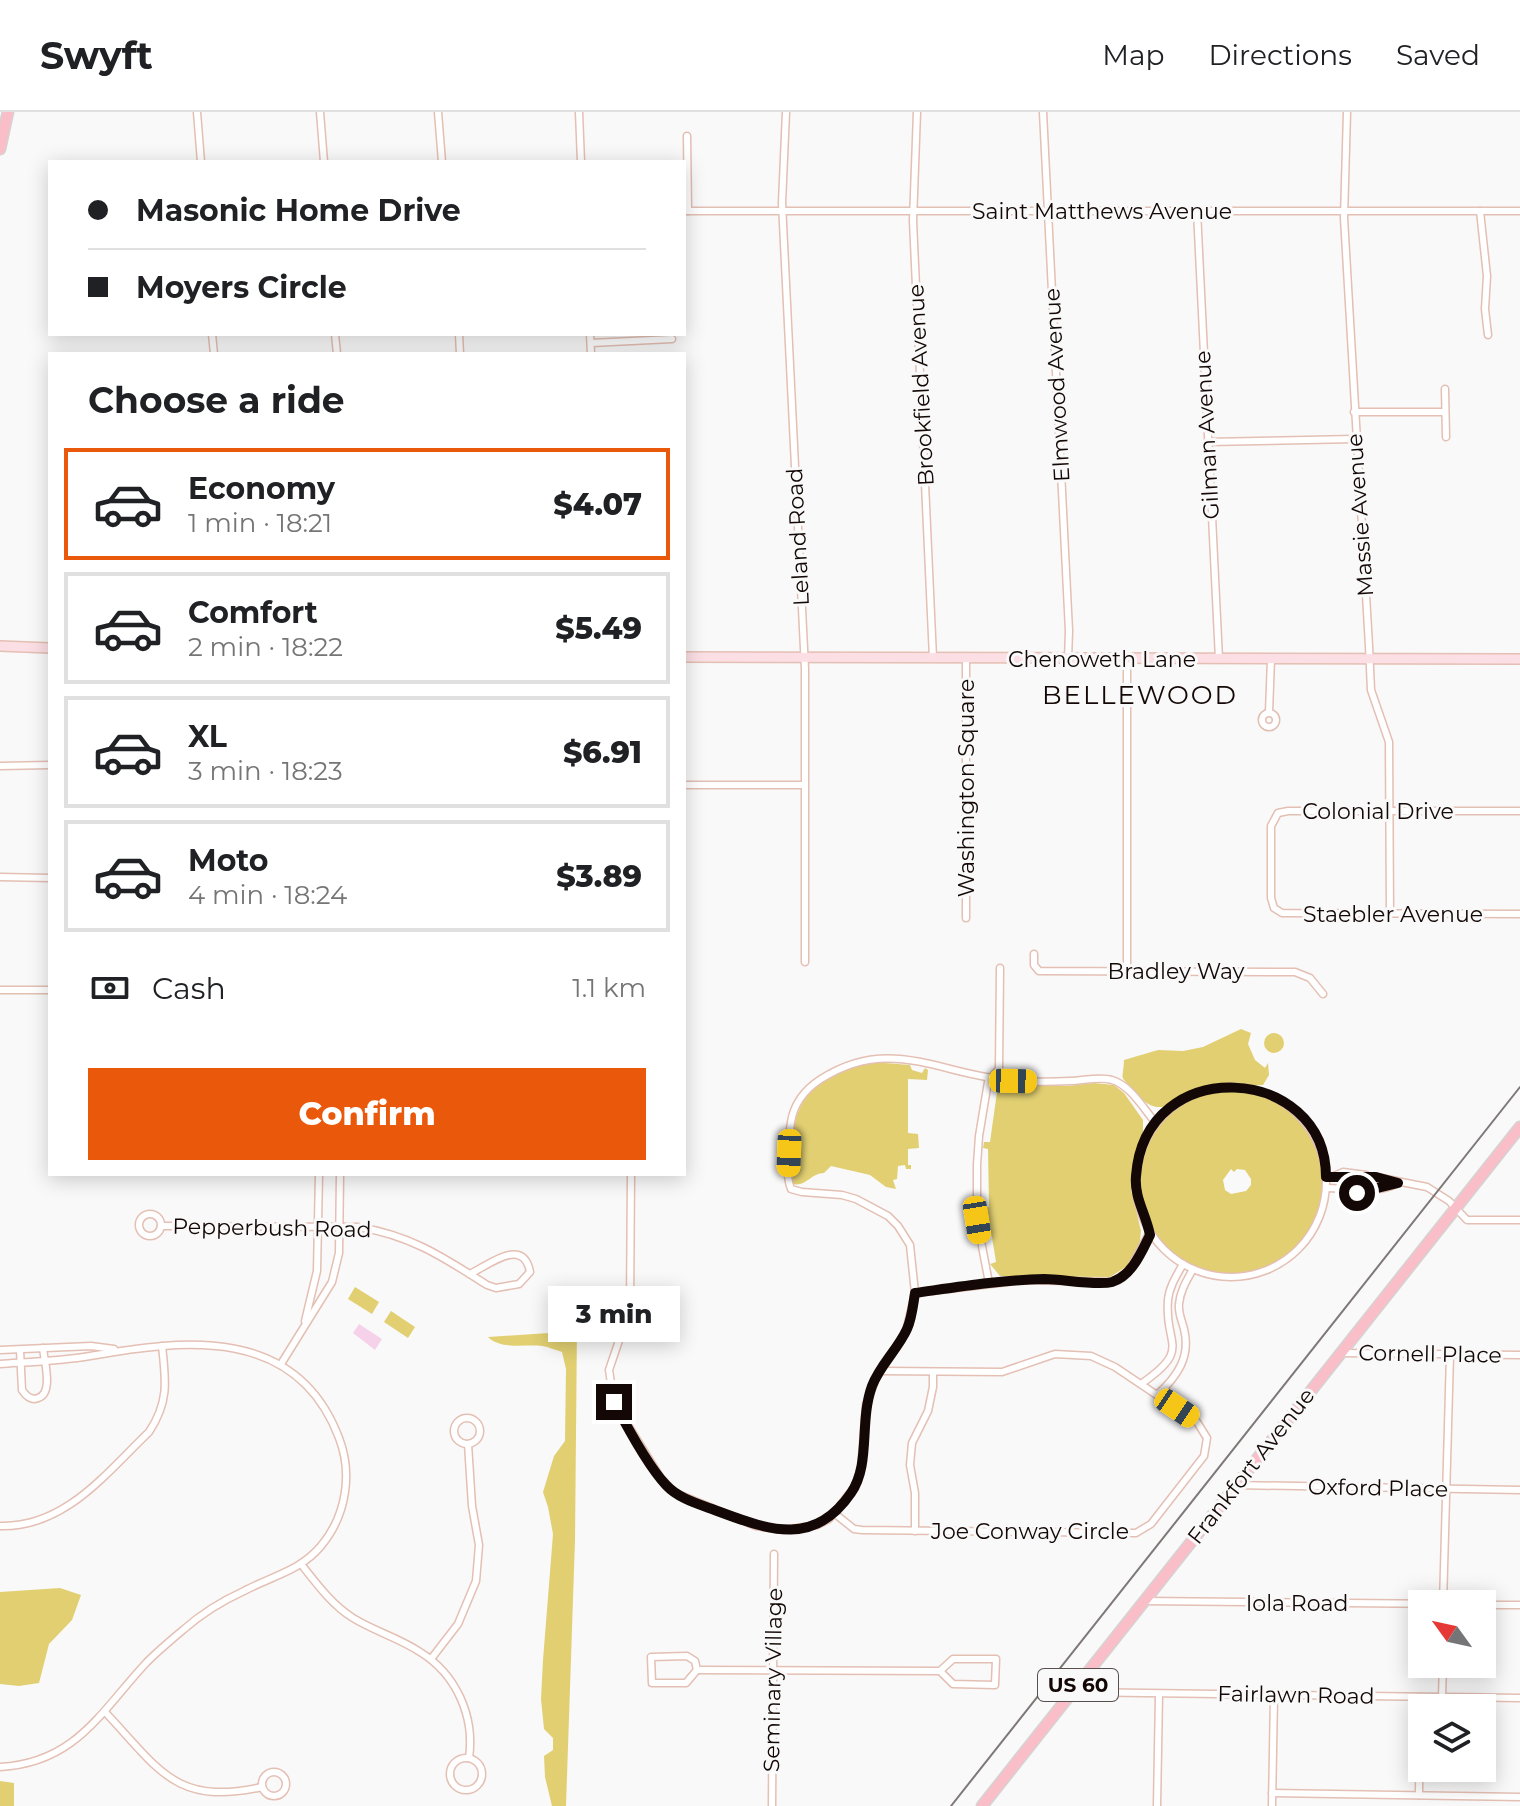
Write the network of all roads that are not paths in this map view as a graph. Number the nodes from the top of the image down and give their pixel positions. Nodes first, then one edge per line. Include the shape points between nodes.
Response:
1 (8, 112) edge
2 (197, 112) edge
3 (320, 112) edge
4 (438, 112) edge
5 (579, 112) edge
6 (786, 112) edge
7 (917, 112) edge
8 (1043, 112) edge
9 (1347, 112) edge
10 (687, 136) dead end
11 (0, 149) edge
12 (201, 160) edge
13 (324, 160) edge
14 (442, 160) edge
15 (581, 160) edge
16 (782, 210) junction
17 (913, 210) junction
18 (686, 211) edge
19 (1197, 211) junction
20 (1344, 211) junction
21 (1480, 211) junction
22 (1520, 211) edge
23 (1048, 212) junction
24 (1488, 335) dead end
25 (590, 336) edge
26 (672, 339) dead end
27 (591, 343) junction
28 (591, 352) edge
29 (1445, 389) dead end
30 (1354, 412) junction
31 (1445, 412) junction
32 (1446, 437) dead end
33 (1355, 439) junction
34 (1207, 442) junction
35 (0, 646) edge
36 (48, 648) edge
37 (686, 657) edge
38 (803, 658) junction
39 (933, 658) junction
40 (966, 658) junction
41 (1068, 659) junction
42 (1127, 659) junction
43 (1219, 659) junction
44 (1271, 659) junction
45 (1520, 659) edge
46 (1368, 660) junction
47 (1269, 712) dead end
48 (48, 765) edge
49 (0, 766) edge
50 (687, 785) dead end
51 (804, 785) junction
52 (1390, 811) junction
53 (1520, 811) edge
54 (0, 877) edge
55 (48, 878) edge
56 (1271, 901) joint
57 (1390, 914) junction
58 (1520, 914) edge
59 (966, 918) dead end
60 (1034, 954) dead end
61 (805, 962) dead end
62 (1127, 964) dead end
63 (1000, 968) dead end
64 (0, 990) edge
65 (48, 990) edge
66 (1323, 994) dead end
67 (993, 1078) junction
68 (1155, 1122) junction
69 (1520, 1127) edge
70 (319, 1176) edge
71 (340, 1176) edge
72 (631, 1176) edge
73 (1330, 1177) junction
74 (1398, 1183) junction
75 (1326, 1188) junction
76 (1455, 1208) junction
77 (1520, 1220) edge
78 (161, 1226) dead end
79 (319, 1227) junction
80 (340, 1227) junction
81 (1150, 1232) junction
82 (1183, 1264) junction
83 (1193, 1269) junction
84 (469, 1274) junction
85 (989, 1283) junction
86 (915, 1293) junction
87 (303, 1328) junction
88 (162, 1346) junction
89 (43, 1348) junction
90 (0, 1350) edge
91 (20, 1350) junction
92 (117, 1350) junction
93 (1341, 1353) junction
94 (1450, 1355) junction
95 (1520, 1355) edge
96 (44, 1360) junction
97 (20, 1362) junction
98 (0, 1364) edge
99 (281, 1364) junction
100 (880, 1371) junction
101 (933, 1372) junction
102 (1141, 1384) junction
103 (1157, 1395) junction
104 (468, 1444) junction
105 (1236, 1485) junction
106 (1445, 1489) junction
107 (1520, 1490) edge
108 (834, 1513) junction
109 (0, 1526) edge
110 (915, 1531) junction
111 (774, 1554) dead end
112 (301, 1564) junction
113 (1443, 1590) edge
114 (1144, 1601) junction
115 (1408, 1604) edge
116 (1496, 1605) edge
117 (1520, 1605) edge
118 (431, 1659) junction
119 (697, 1670) junction
120 (774, 1670) junction
121 (940, 1671) junction
122 (1073, 1692) junction
123 (1159, 1694) junction
124 (1274, 1696) junction
125 (1408, 1697) edge
126 (1496, 1698) edge
127 (1520, 1698) edge
128 (105, 1712) junction
129 (469, 1758) junction
130 (0, 1767) edge
131 (1419, 1782) edge
132 (262, 1787) junction
133 (1272, 1793) junction
134 (1419, 1795) junction
135 (1520, 1797) edge
136 (772, 1806) edge
137 (982, 1806) edge
138 (1157, 1806) edge
139 (1272, 1806) edge

1 - 11 main road
2 - 12 street
3 - 13 street
4 - 14 street
5 - 15 street
6 - 16 street, Leland Road
7 - 17 street, Brookfield Avenue
8 - 23 street, Elmwood Avenue
9 - 20 street, Massie Avenue
10 - 18 street
16 - 17 street, Saint Matthews Avenue
16 - 18 street, Saint Matthews Avenue
16 - 38 street, Leland Road
17 - 23 street, Saint Matthews Avenue
17 - 39 street, Brookfield Avenue
19 - 20 street, Saint Matthews Avenue
19 - 23 street, Saint Matthews Avenue
19 - 34 street, Gilman Avenue
20 - 21 street, Saint Matthews Avenue
20 - 30 street, Massie Avenue
21 - 22 street, Saint Matthews Avenue
21 - 24 street
23 - 41 street, Elmwood Avenue
25 - 27 street
26 - 27 street
27 - 28 street
29 - 31 street
30 - 31 street
30 - 33 street, Massie Avenue
31 - 32 street
33 - 34 street
33 - 46 street, Massie Avenue
34 - 43 street, Gilman Avenue
35 - 36 main road
37 - 38 main road, Chenoweth Lane
38 - 39 main road, Chenoweth Lane
38 - 51 street, Leland Road
39 - 40 main road, Chenoweth Lane
40 - 41 main road, Chenoweth Lane
40 - 59 street, Washington Square
41 - 42 main road, Chenoweth Lane
42 - 43 main road, Chenoweth Lane
42 - 62 street
43 - 44 main road, Chenoweth Lane
44 - 46 main road, Chenoweth Lane
44 - 47 street
45 - 46 main road, Chenoweth Lane
46 - 52 street, Massie Avenue via 1371,690 1389,742
48 - 49 street
50 - 51 street
51 - 61 street, Leland Road
52 - 53 street, Colonial Drive
52 - 56 street, Colonial Drive via 1278,813 1271,826
52 - 57 street, Massie Avenue
54 - 55 street
56 - 57 street, Staebler Avenue via 1286,914
57 - 58 street, Staebler Avenue
60 - 66 street, Bradley Way via 1039,971 1295,972 1310,978
63 - 67 street via 999,1069
64 - 65 street
67 - 68 street via 1113,1080
67 - 85 street via 983,1108 977,1165 977,1220
67 - 86 street via 915,1061 867,1059 842,1066 813,1084 792,1113 791,1189 842,1195 888,1216 910,1245
68 - 73 street via 1177,1103 1208,1089 1242,1087 1268,1093 1306,1121
68 - 81 street via 1142,1144 1135,1180
69 - 76 main road, Frankfort Avenue / US 60
70 - 79 street
71 - 80 street
72 - 108 street via 630,1308 609,1370 614,1403 666,1485 688,1500 769,1529 817,1525
73 - 74 street
73 - 75 street
74 - 75 street
74 - 76 street via 1427,1187
75 - 83 street via 1317,1225 1287,1260 1243,1276
76 - 77 street via 1467,1220
76 - 93 main road, Frankfort Avenue / US 60
78 - 79 street, Pepperbush Road
79 - 80 street, Pepperbush Road
79 - 87 street via 317,1271
80 - 84 street, Pepperbush Road via 388,1232
80 - 87 street via 332,1282
81 - 82 street
81 - 85 street via 1129,1271 1113,1282
82 - 83 street
82 - 102 street via 1168,1303 1171,1354
83 - 103 street via 1179,1306 1187,1342 1183,1362
84 - 84 street, Pepperbush Road via 487,1285 509,1287 530,1272 523,1259 510,1255
85 - 86 street
86 - 100 street via 906,1332
87 - 99 street
88 - 92 street
88 - 99 street via 222,1345
88 - 109 street via 165,1393 149,1432 64,1510 42,1520
89 - 91 street
89 - 92 street
89 - 96 street
90 - 91 street
91 - 97 street
92 - 96 street
93 - 94 street, Cornell Place
93 - 105 main road, Frankfort Avenue / US 60
94 - 95 street, Cornell Place
94 - 106 street
96 - 97 street
96 - 97 street via 46,1390 37,1399 22,1390
97 - 98 street
99 - 112 street via 320,1402 338,1435 345,1463 337,1520 322,1545
100 - 101 street, Joe Conway Circle
100 - 108 street via 866,1405 861,1470 852,1492
101 - 102 street, Joe Conway Circle via 1003,1372 1040,1358 1073,1354 1103,1361
101 - 110 street via 928,1411 912,1443
102 - 103 street, Joe Conway Circle
103 - 110 street, Joe Conway Circle via 1197,1422 1207,1438 1206,1448 1143,1530
104 - 104 street via 480,1431 467,1418 454,1432 458,1441
104 - 118 street via 479,1566 466,1611
105 - 106 street, Oxford Place
105 - 114 main road, Frankfort Avenue / US 60
106 - 107 street, Oxford Place
106 - 113 street
108 - 110 street, Joe Conway Circle via 854,1529
111 - 120 street, Seminary Village
112 - 118 street via 352,1617
112 - 128 street via 246,1589 186,1627 148,1661
114 - 115 street, Iola Road
114 - 122 main road, Frankfort Avenue / US 60
116 - 117 street
118 - 129 street via 462,1701 470,1730
119 - 119 street via 687,1656 651,1657 652,1683 686,1683
119 - 120 street
120 - 121 street
120 - 136 street, Seminary Village
121 - 121 street via 953,1659 996,1659 995,1685 953,1684
122 - 123 street, Fairlawn Road
122 - 137 main road, Frankfort Avenue / US 60
123 - 124 street, Fairlawn Road
123 - 138 street
124 - 125 street, Fairlawn Road
124 - 133 street
126 - 127 street, Fairlawn Road
128 - 130 street via 48,1756
128 - 132 street via 162,1772 183,1786 221,1795
129 - 129 street via 457,1760 450,1770 452,1782 462,1789 474,1787 481,1777 479,1765
131 - 134 street
132 - 132 street via 277,1797 287,1782 271,1772
133 - 134 street
133 - 139 street
134 - 135 street

